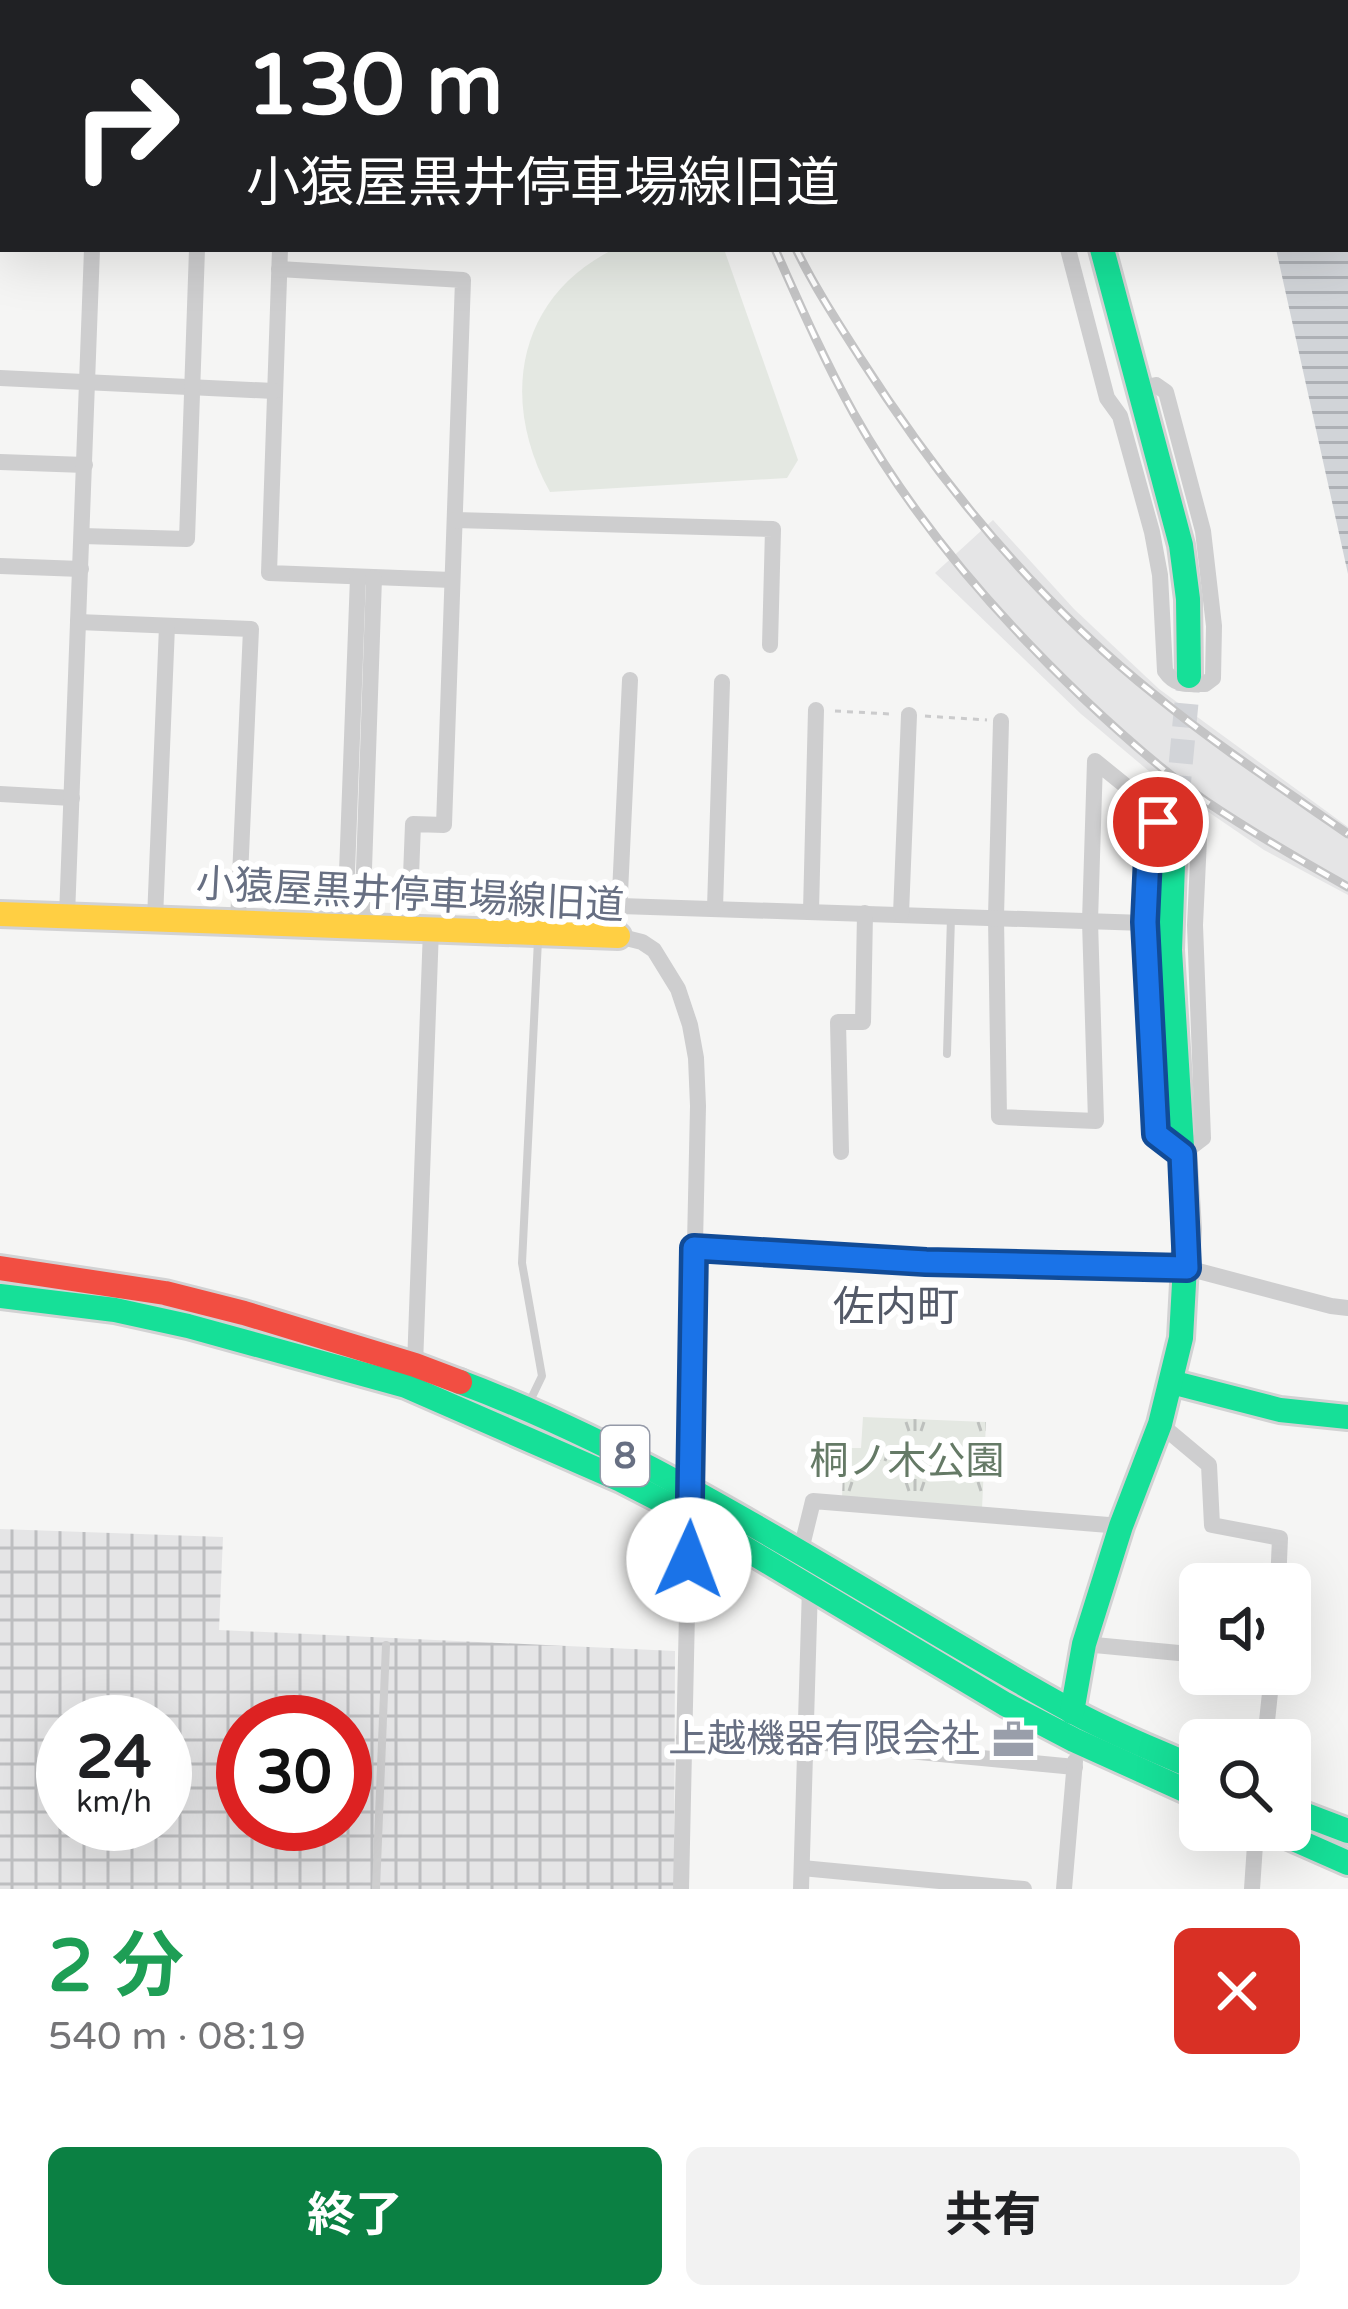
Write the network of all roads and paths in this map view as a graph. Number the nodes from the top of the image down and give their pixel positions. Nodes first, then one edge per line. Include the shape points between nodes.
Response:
1 (92, 252) edge
2 (197, 252) edge
3 (280, 252) edge
4 (1069, 252) edge
5 (1103, 252) edge
6 (279, 269) junction
7 (0, 378) edge
8 (88, 382) junction
9 (192, 387) junction
10 (1140, 388) junction
11 (274, 391) junction
12 (0, 462) edge
13 (85, 465) junction
14 (455, 520) junction
15 (82, 536) junction
16 (0, 566) edge
17 (81, 569) junction
18 (366, 577) junction
19 (452, 580) junction
20 (78, 622) junction
21 (167, 626) junction
22 (770, 645) dead end
23 (1189, 676) tunnel mouth
24 (630, 680) dead end
25 (722, 682) dead end
26 (816, 710) dead end
27 (909, 715) dead end
28 (1001, 721) dead end
29 (1132, 791) dead end
30 (0, 794) edge
31 (72, 798) junction
32 (1174, 835) tunnel mouth
33 (620, 906) junction
34 (715, 908) junction
35 (812, 911) junction
36 (865, 913) junction
37 (0, 914) edge
38 (901, 914) junction
39 (67, 916) junction
40 (951, 916) junction
41 (996, 917) junction
42 (155, 919) junction
43 (1090, 921) junction
44 (238, 922) junction
45 (1145, 922) junction
46 (354, 926) junction
47 (420, 928) junction
48 (538, 933) junction
49 (618, 936) junction
50 (947, 1054) dead end
51 (842, 1152) dead end
52 (1182, 1154) junction
53 (694, 1248) junction
54 (0, 1268) edge
55 (1187, 1268) junction
56 (0, 1297) edge
57 (1348, 1308) edge
58 (415, 1365) junction
59 (1172, 1382) junction
60 (527, 1407) junction
61 (1348, 1417) edge
62 (1160, 1424) junction
63 (692, 1490) junction
64 (691, 1516) junction
65 (1120, 1526) junction
66 (800, 1554) junction
67 (1279, 1563) edge
68 (810, 1587) junction
69 (1084, 1644) junction
70 (386, 1646) dead end
71 (1179, 1653) edge
72 (1072, 1712) junction
73 (684, 1738) junction
74 (804, 1741) junction
75 (1074, 1741) junction
76 (1179, 1760) edge
77 (1075, 1767) junction
78 (1179, 1788) edge
79 (1311, 1817) edge
80 (1348, 1831) edge
81 (1311, 1847) edge
82 (1255, 1851) edge
83 (1348, 1863) edge
84 (802, 1868) junction
85 (376, 1889) edge
86 (682, 1889) edge
87 (802, 1889) edge
88 (1024, 1889) edge
89 (1064, 1889) edge
90 (1252, 1889) edge

1 - 8 street
2 - 9 street
3 - 6 street
4 - 10 street via 1152,532 1165,671 1180,684 1205,684 1213,678 1214,626 1203,531 1166,392
5 - 10 main road
6 - 11 street
6 - 14 street via 463,280
7 - 8 street
8 - 9 street
8 - 13 street
9 - 11 street
9 - 15 street via 187,538
10 - 23 main road via 1183,558
11 - 18 street via 269,573
12 - 13 street
13 - 15 street
14 - 19 street
14 - 22 street via 773,529
15 - 17 street
16 - 17 street
17 - 20 street
18 - 19 street
18 - 46 street
19 - 47 street via 444,825 413,824
20 - 21 street
20 - 31 street
21 - 42 street
21 - 44 street via 251,629
24 - 33 street
25 - 34 street
26 - 35 street
27 - 38 street
28 - 41 street
29 - 43 street via 1095,761
30 - 31 street
31 - 39 street
32 - 52 main road via 1170,950
33 - 34 street
33 - 49 street
34 - 35 street
35 - 36 street
36 - 38 street
36 - 51 street via 863,1022 838,1022
37 - 39 main road, 小猿屋黒井停車場線旧道
38 - 40 street
39 - 42 main road, 小猿屋黒井停車場線旧道
40 - 41 street
40 - 50 lane
41 - 43 street
41 - 43 street via 998,1117 1096,1120
42 - 44 main road, 小猿屋黒井停車場線旧道
43 - 45 street
44 - 46 main road, 小猿屋黒井停車場線旧道
45 - 52 street via 1156,1134
45 - 52 street via 1149,835 1171,817 1188,822 1199,838 1203,1138
46 - 47 main road, 小猿屋黒井停車場線旧道
47 - 48 main road, 小猿屋黒井停車場線旧道
47 - 58 street
48 - 49 main road, 小猿屋黒井停車場線旧道
48 - 60 lane via 522,1263 542,1376
49 - 53 street, 小猿屋黒井停車場線旧道 via 654,950 690,1024 698,1106
52 - 55 main road
53 - 55 street
53 - 63 street, 小猿屋黒井停車場線旧道
54 - 58 main road, 8 via 165,1293
55 - 57 street
55 - 59 main road
56 - 64 main road, 8 via 116,1310 406,1387
58 - 60 main road, 8
59 - 61 main road via 1308,1416
59 - 62 main road
60 - 63 main road, 8
62 - 65 main road
62 - 67 street via 1209,1465 1212,1525 1280,1538
63 - 64 street, 小猿屋黒井停車場線旧道
63 - 66 main road, 8
64 - 68 main road, 8
64 - 73 street, 小猿屋黒井停車場線旧道
65 - 66 street via 812,1502
65 - 69 main road
66 - 72 main road, 8
68 - 74 street
68 - 75 main road, 8
69 - 71 street
69 - 72 main road
70 - 85 lane
72 - 75 street
72 - 76 main road, 8
73 - 74 street
73 - 86 street, 小猿屋黒井停車場線旧道
74 - 77 street
74 - 84 street
75 - 77 street
75 - 78 main road, 8
77 - 89 street
79 - 80 main road
81 - 83 main road
82 - 90 street
84 - 87 street
84 - 88 street

